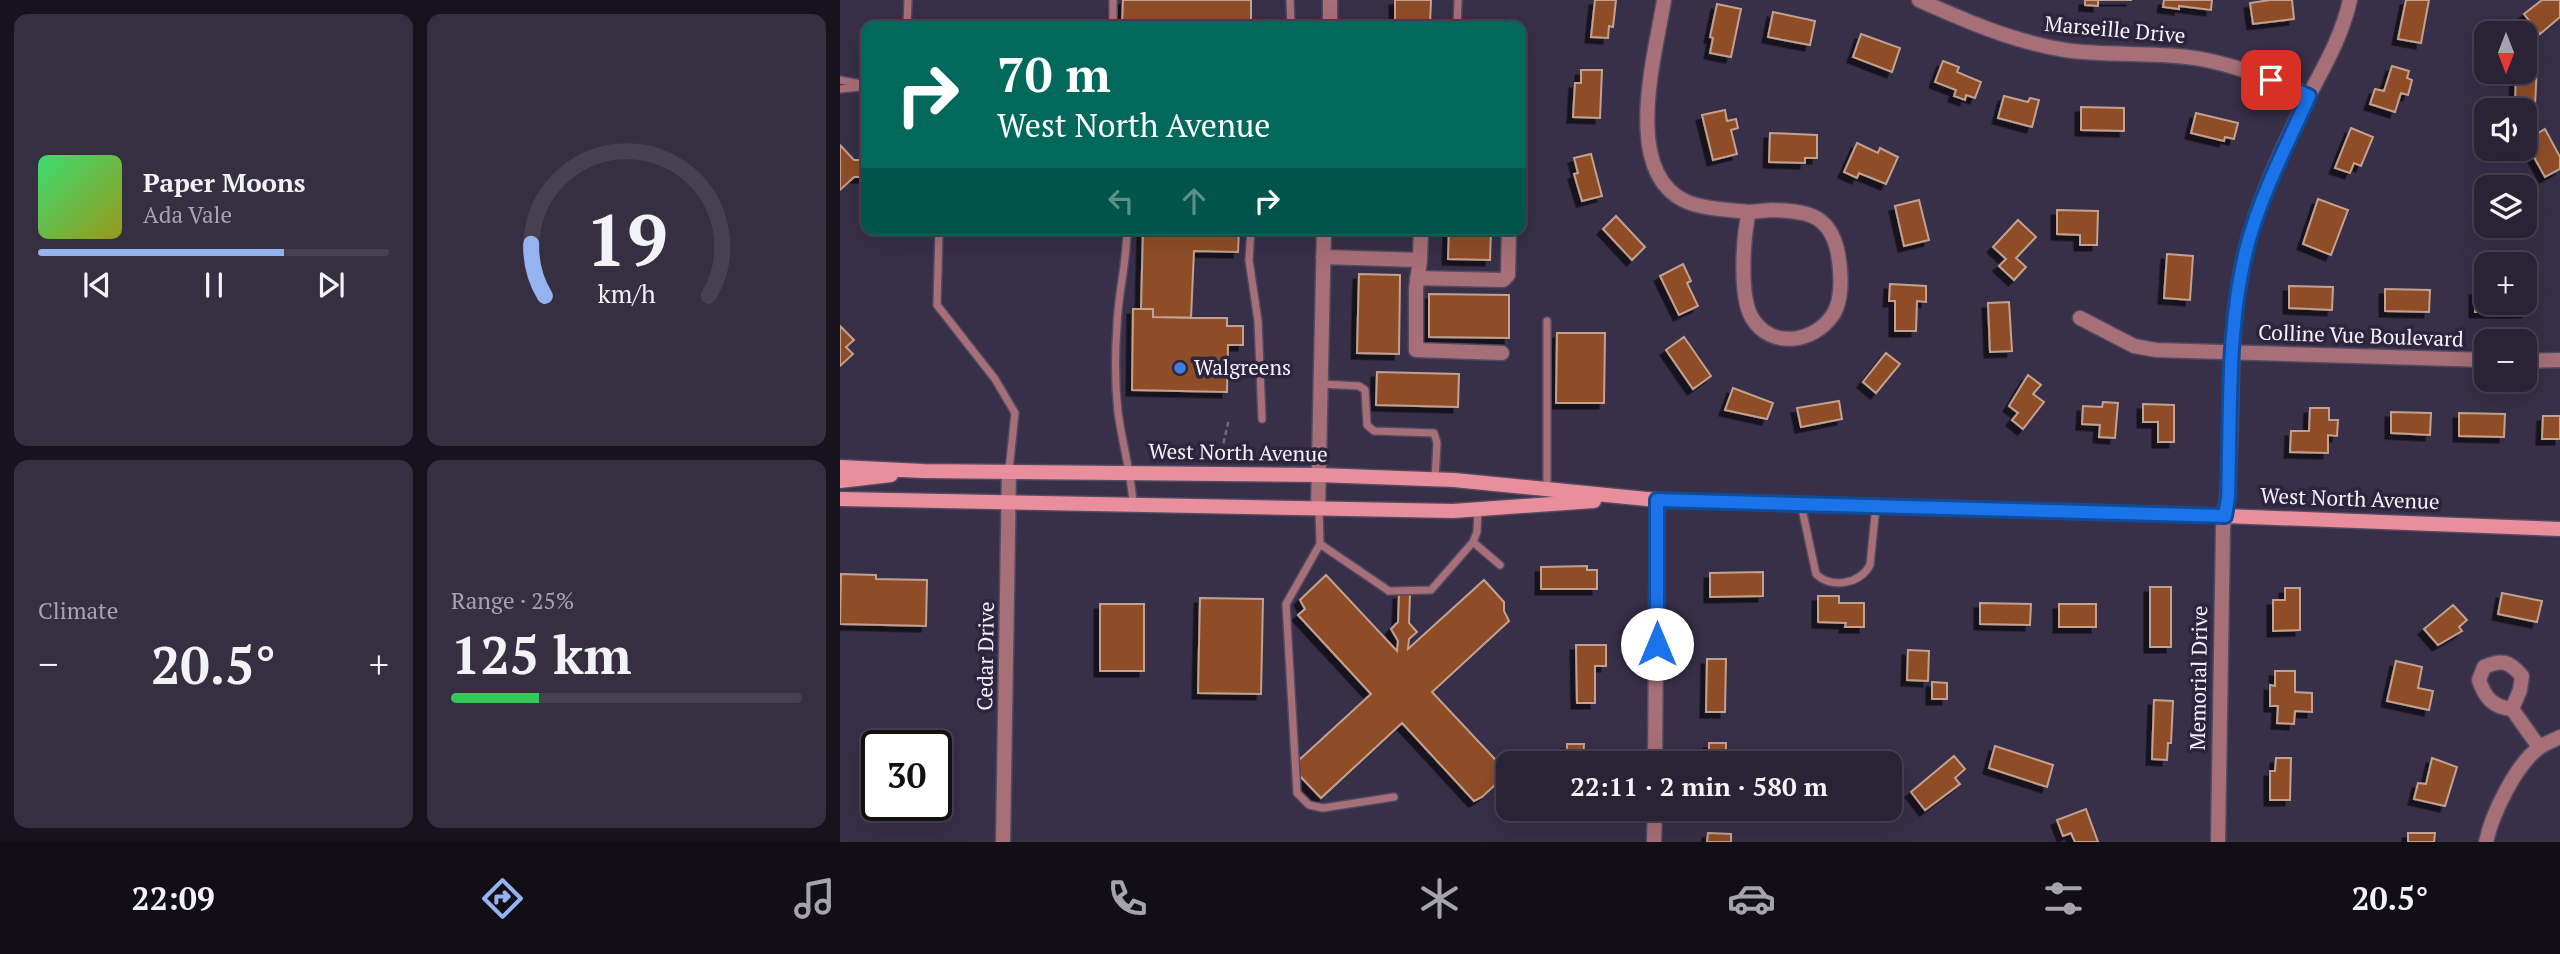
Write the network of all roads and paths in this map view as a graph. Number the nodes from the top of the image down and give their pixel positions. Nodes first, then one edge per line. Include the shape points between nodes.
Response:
1 (908, 0) edge
2 (1113, 0) edge
3 (1290, 0) edge
4 (1330, 0) edge
5 (1458, 0) edge
6 (1664, 0) edge
7 (1919, 0) edge
8 (2350, 0) edge
9 (907, 21) edge
10 (1113, 21) edge
11 (1291, 21) edge
12 (1330, 21) edge
13 (1457, 21) edge
14 (840, 80) edge
15 (861, 85) edge
16 (861, 87) edge
17 (840, 89) edge
18 (2309, 96) junction
19 (1749, 212) junction
20 (939, 235) edge
21 (1128, 235) edge
22 (1251, 235) edge
23 (1324, 235) edge
24 (1421, 235) edge
25 (1509, 235) edge
26 (1323, 257) junction
27 (1420, 260) junction
28 (1417, 278) junction
29 (2080, 318) dead end
30 (1547, 321) dead end
31 (1502, 352) dead end
32 (2233, 353) junction
33 (2474, 360) edge
34 (2560, 360) edge
35 (2537, 361) edge
36 (1320, 384) junction
37 (1229, 419) dead end
38 (1262, 419) dead end
39 (1225, 460) dead end
40 (840, 467) edge
41 (1009, 470) junction
42 (923, 471) junction
43 (1131, 471) junction
44 (1318, 475) junction
45 (1435, 480) junction
46 (840, 481) edge
47 (1547, 497) junction
48 (840, 499) edge
49 (1657, 500) junction
50 (1008, 503) junction
51 (1133, 503) junction
52 (1801, 504) junction
53 (1876, 506) junction
54 (1318, 508) junction
55 (1478, 509) junction
56 (2225, 516) junction
57 (2560, 529) edge
58 (1473, 542) junction
59 (1320, 544) junction
60 (1500, 565) dead end
61 (2512, 709) dead end
62 (2560, 737) edge
63 (2539, 747) junction
64 (1655, 751) edge
65 (1394, 797) dead end
66 (1654, 821) edge
67 (1003, 842) edge
68 (1654, 842) edge
69 (2218, 842) edge
70 (2486, 842) edge

1 - 9 lane
2 - 10 lane
3 - 11 lane
4 - 12 street
5 - 13 lane
6 - 19 street via 1648,102 1653,167 1668,188 1686,201
7 - 18 street, Marseille Drive via 2039,45 2087,53 2186,57 2231,66
8 - 18 street, Memorial Drive via 2334,50
14 - 15 lane
16 - 17 lane
18 - 32 street, Memorial Drive via 2264,192 2247,245
19 - 19 street via 1744,279 1752,318 1767,334 1783,340 1816,332 1833,315 1838,302 1840,260 1833,233 1811,213
20 - 41 lane via 937,305 995,379 1015,414
21 - 43 lane via 1116,325 1118,411
22 - 38 lane
23 - 26 street
24 - 27 street
25 - 28 street via 1508,275 1503,280
26 - 27 street
26 - 36 street
27 - 28 street
28 - 31 street via 1416,351
29 - 32 street, Colline Vue Boulevard via 2134,346
30 - 47 lane
32 - 33 street, Colline Vue Boulevard
32 - 56 street, Memorial Drive
34 - 35 street
36 - 44 street
36 - 45 lane via 1364,390 1367,425 1374,431 1434,433
37 - 39 path
40 - 42 main road, West North Avenue
41 - 42 main road, West North Avenue
41 - 43 main road, West North Avenue
41 - 50 street, Cedar Drive
42 - 46 main road
43 - 44 main road, West North Avenue
43 - 51 lane
44 - 45 main road, West North Avenue
44 - 54 street
45 - 47 main road, West North Avenue
47 - 49 main road, West North Avenue
47 - 55 main road, West North Avenue
48 - 50 main road, West North Avenue
49 - 52 main road, West North Avenue
49 - 64 street
50 - 51 main road, West North Avenue
50 - 67 street, Cedar Drive
51 - 54 main road, West North Avenue
52 - 53 main road, West North Avenue
52 - 53 lane via 1816,574 1834,582 1854,580 1867,572
53 - 56 main road, West North Avenue
54 - 55 main road, West North Avenue
54 - 59 lane
55 - 58 lane
56 - 57 main road, West North Avenue
56 - 69 street, Memorial Drive
58 - 59 lane via 1431,590 1389,591
58 - 60 lane
59 - 65 lane via 1286,604 1297,793 1309,805 1323,808
61 - 63 street
62 - 63 street
63 - 70 street via 2497,808
66 - 68 street

